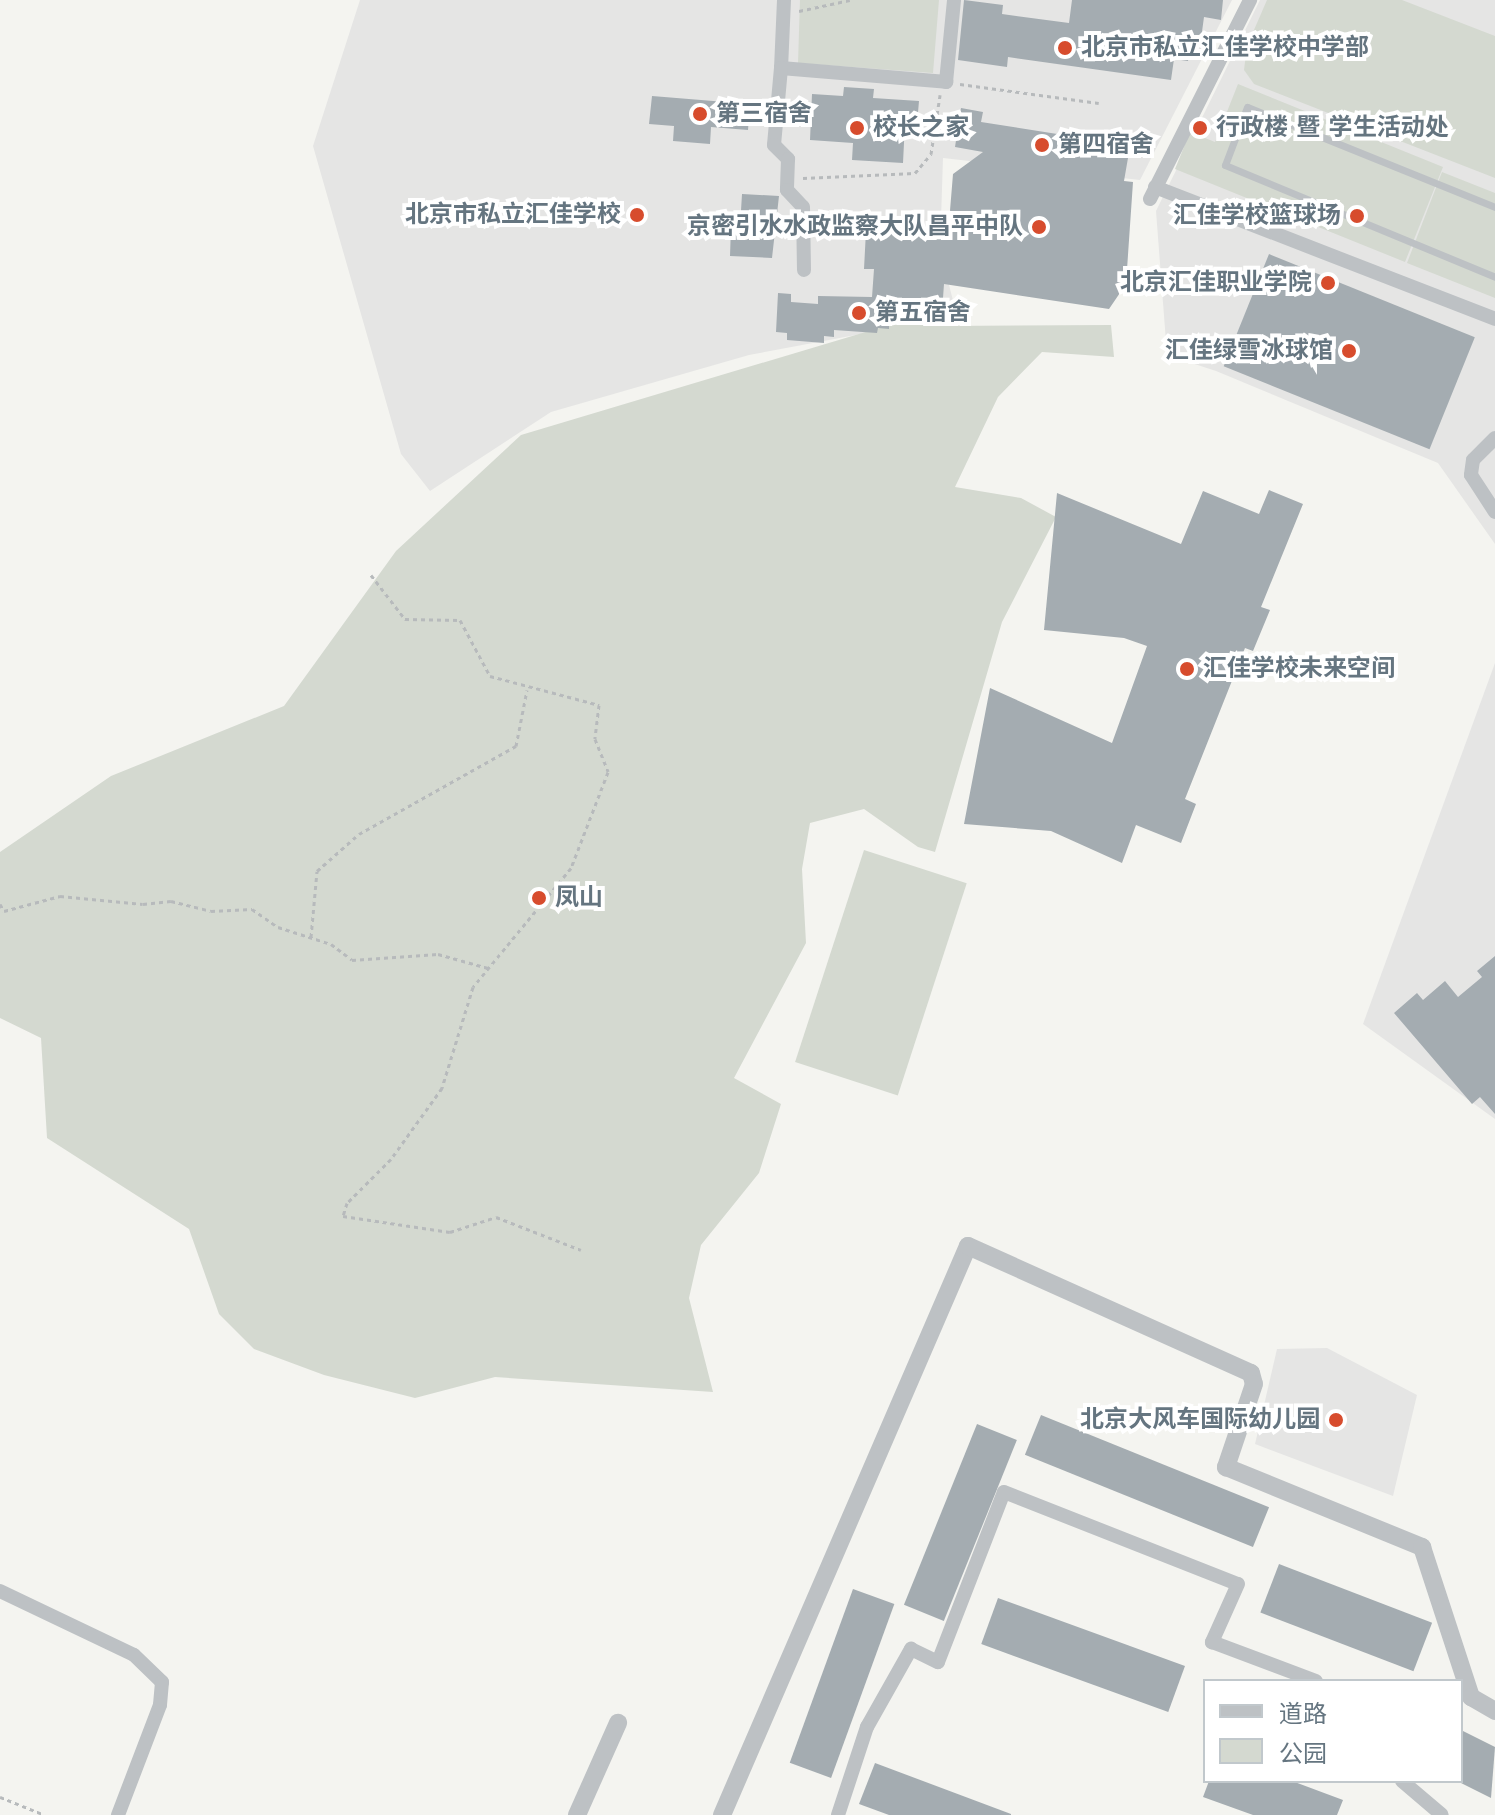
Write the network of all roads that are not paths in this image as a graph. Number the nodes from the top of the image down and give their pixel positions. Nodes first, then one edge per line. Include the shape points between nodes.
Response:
1 (954, 0) edge
2 (1250, 0) edge
3 (784, 7) edge
4 (781, 68) junction
5 (1495, 207) edge
6 (804, 270) dead end
7 (1495, 277) edge
8 (1495, 319) edge
9 (1495, 438) edge
10 (1495, 512) edge
11 (0, 1591) edge
12 (1311, 1679) edge
13 (1495, 1711) edge
14 (618, 1723) dead end
15 (1404, 1783) edge
16 (118, 1815) edge
17 (577, 1815) edge
18 (722, 1815) edge
19 (838, 1815) edge
20 (1442, 1815) edge

1 - 4 street via 946,82
2 - 8 street via 1152,193
3 - 4 street
4 - 6 street via 774,145 788,159 787,190 803,207
5 - 7 lane via 1247,107 1225,165
9 - 10 street via 1473,460 1471,475
11 - 16 street via 134,1655 162,1682 160,1705
12 - 19 street via 1212,1642 1238,1584 1004,1492 938,1662 911,1649 867,1727
13 - 18 street via 1471,1697 1422,1547 1226,1467 1254,1384 1251,1373 968,1246
14 - 17 street
15 - 20 street

